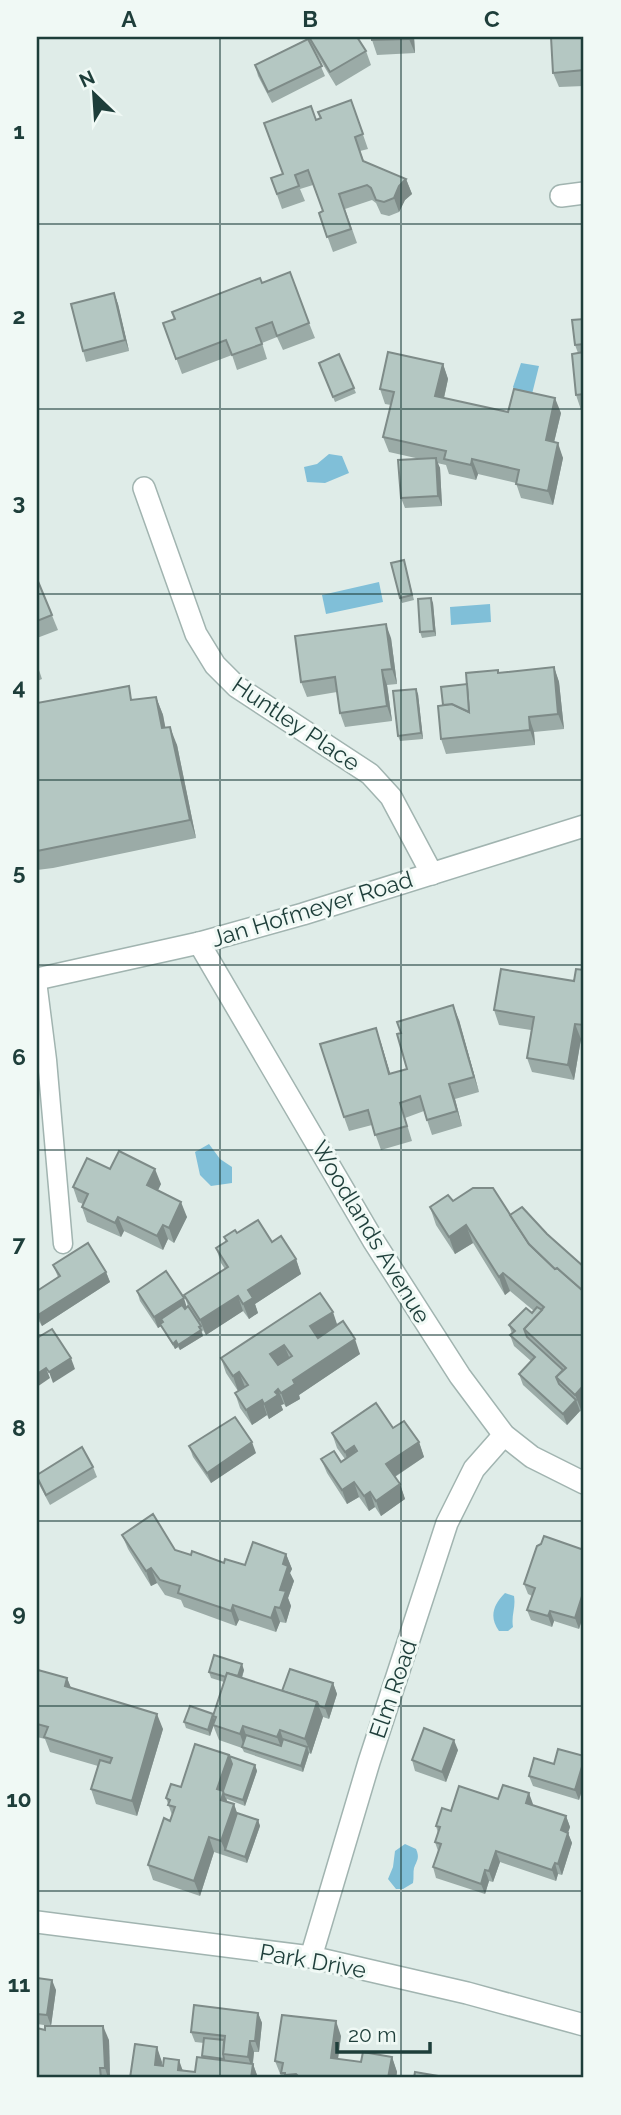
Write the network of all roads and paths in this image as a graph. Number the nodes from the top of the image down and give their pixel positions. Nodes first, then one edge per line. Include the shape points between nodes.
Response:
1 (584, 193) edge
2 (561, 196) dead end
3 (144, 488) dead end
4 (584, 826) edge
5 (432, 874) junction
6 (199, 943) junction
7 (37, 980) edge
8 (63, 1244) dead end
9 (505, 1436) junction
10 (584, 1483) edge
11 (37, 1922) edge
12 (311, 1957) junction
13 (584, 2025) edge

1 - 2 street
3 - 5 street, Huntley Place via 196,634 215,665 237,687 370,774 391,797
4 - 5 street, Jan Hofmeyer Road
5 - 6 street, Jan Hofmeyer Road
6 - 7 street, Jan Hofmeyer Road
6 - 9 street, Woodlands Avenue via 373,1240 460,1376
7 - 8 lane
9 - 10 street, Woodlands Avenue via 532,1457
9 - 12 street, Elm Road via 474,1469 447,1523
11 - 12 street, Park Drive
12 - 13 street, Park Drive

